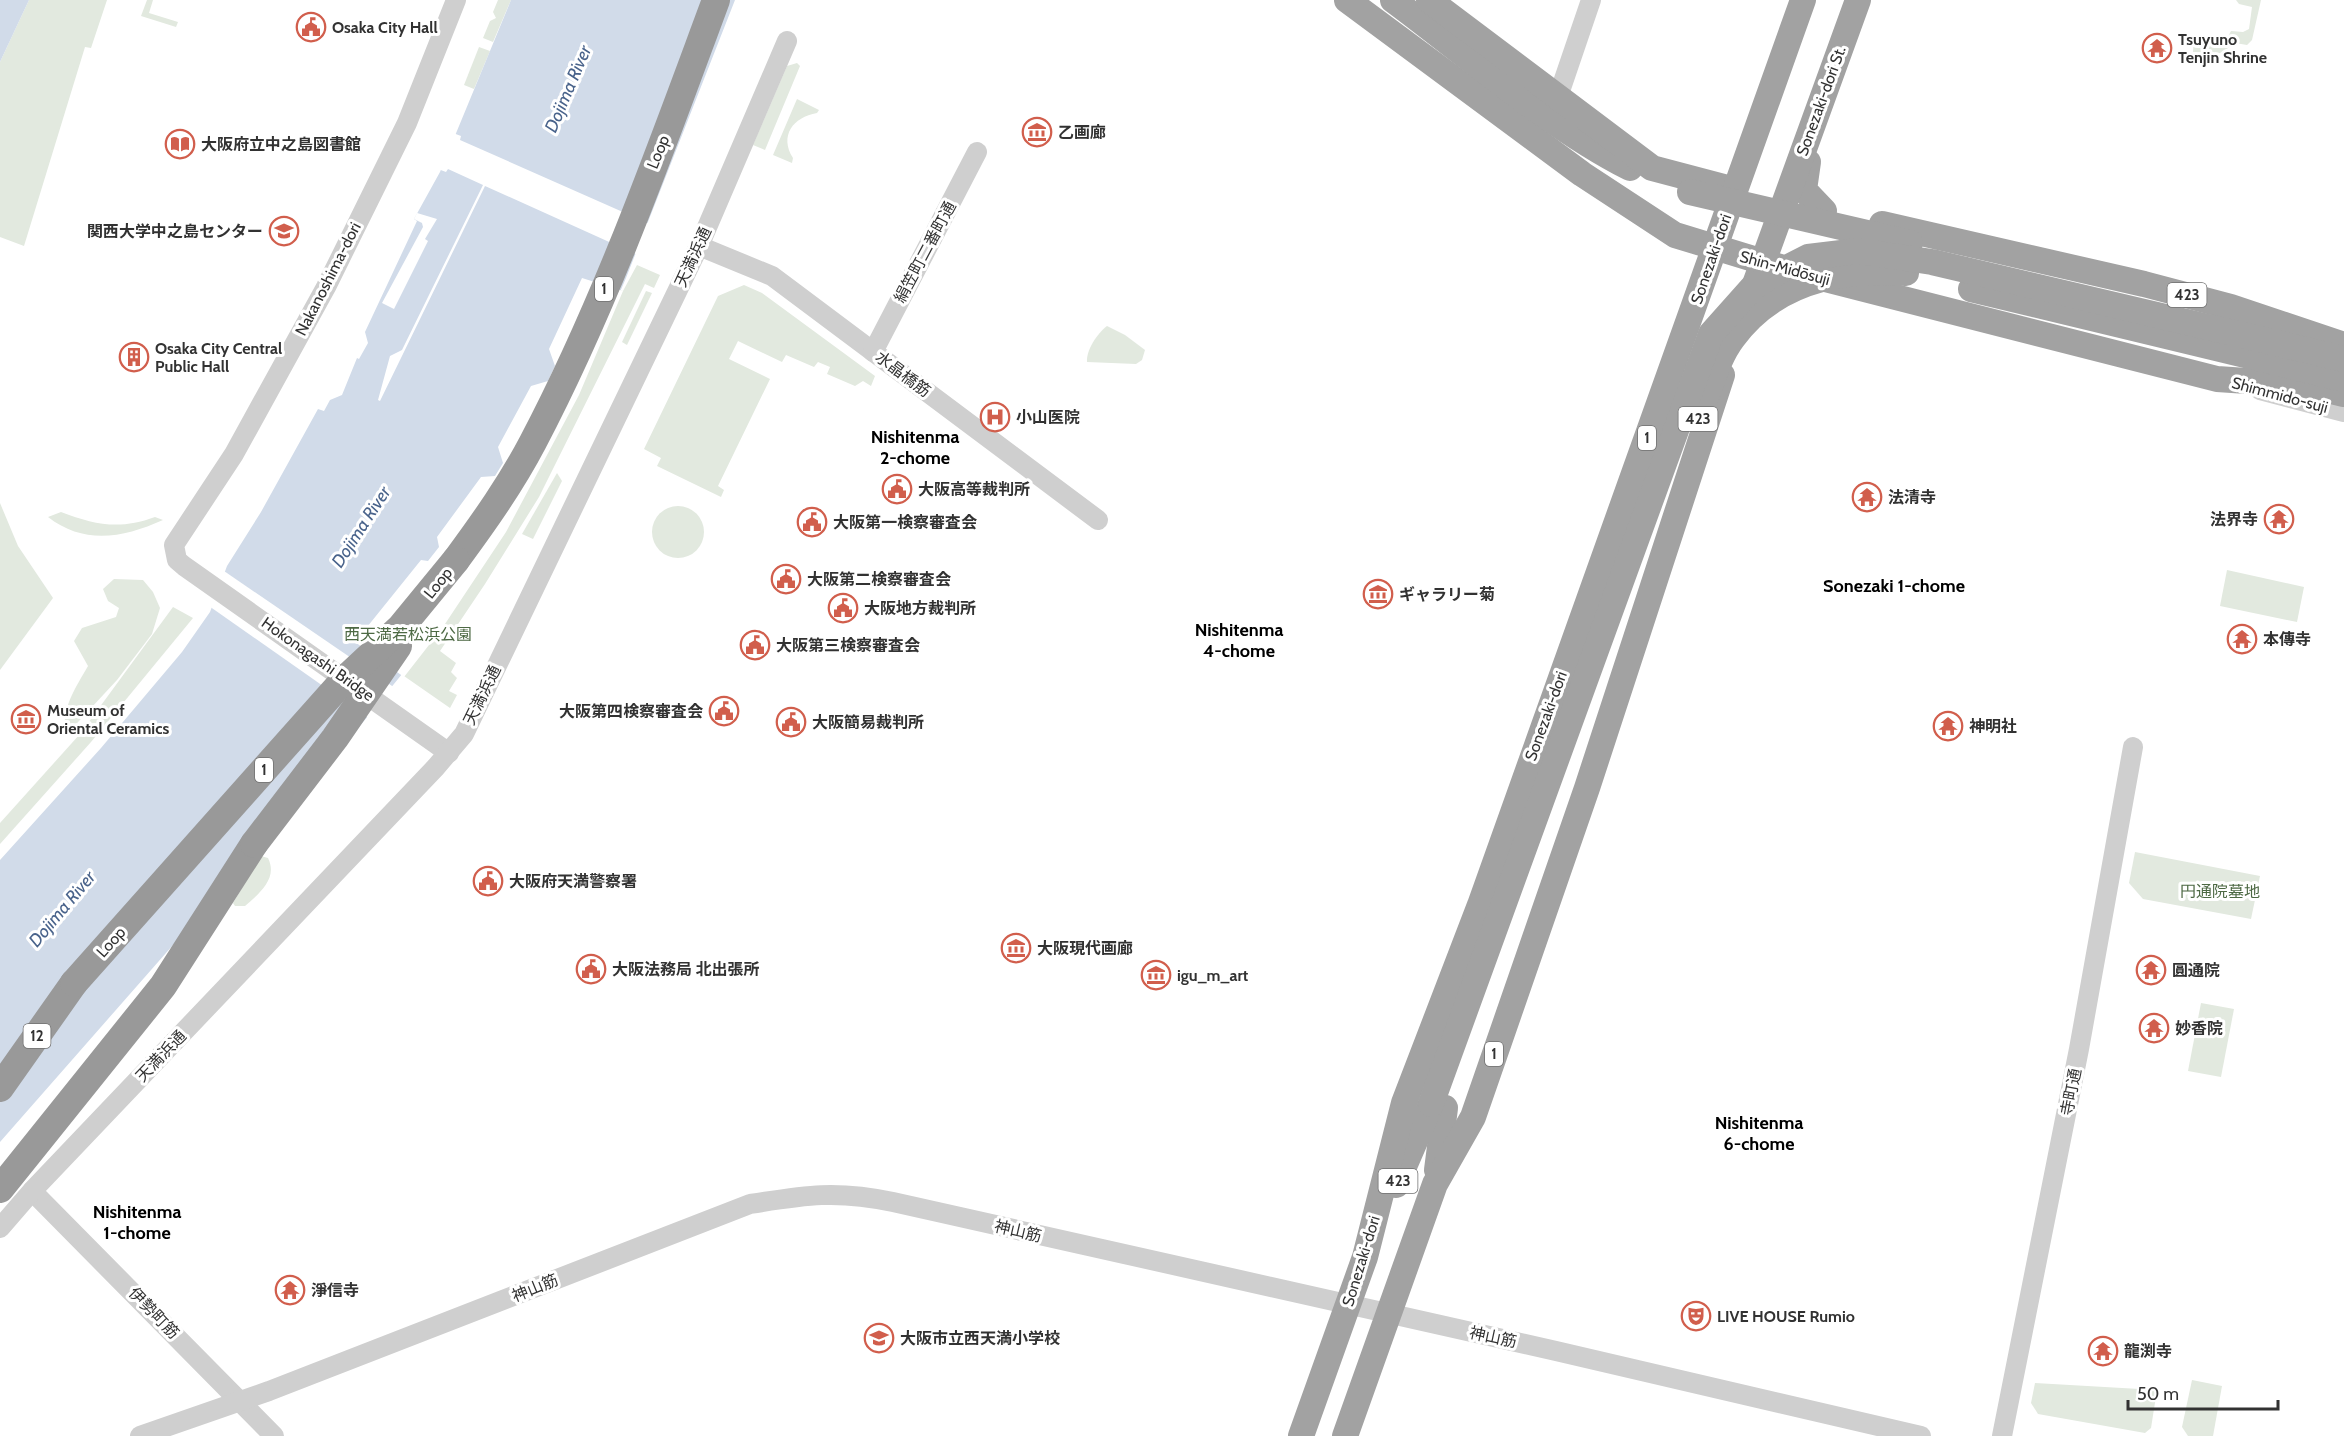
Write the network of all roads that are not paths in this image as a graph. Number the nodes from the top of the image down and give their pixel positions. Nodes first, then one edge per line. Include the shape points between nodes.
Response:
1 (456, 0) edge
2 (716, 0) edge
3 (1347, 0) edge
4 (1393, 0) edge
5 (1429, 0) edge
6 (1591, 0) edge
7 (1803, 0) edge
8 (1858, 0) edge
9 (787, 41) dead end
10 (1826, 84) junction
11 (1558, 97) junction
12 (976, 152) dead end
13 (1735, 189) junction
14 (1785, 202) junction
15 (1824, 211) junction
16 (699, 246) junction
17 (1716, 248) junction
18 (1763, 263) junction
19 (2231, 307) junction
20 (2344, 333) edge
21 (2344, 345) edge
22 (2344, 351) edge
23 (873, 352) junction
24 (2344, 359) edge
25 (2217, 379) junction
26 (2344, 379) edge
27 (2344, 394) edge
28 (2344, 412) edge
29 (1098, 520) dead end
30 (174, 545) joint
31 (456, 560) junction
32 (2133, 747) dead end
33 (449, 753) junction
34 (74, 983) junction
35 (0, 1061) edge
36 (0, 1088) edge
37 (1438, 1106) junction
38 (1435, 1184) junction
39 (0, 1189) edge
40 (32, 1191) junction
41 (0, 1228) edge
42 (1365, 1257) junction
43 (1348, 1306) junction
44 (1389, 1314) junction
45 (241, 1401) junction
46 (140, 1436) edge
47 (274, 1436) edge
48 (1301, 1436) edge
49 (1345, 1436) edge
50 (1921, 1436) edge
51 (2002, 1436) edge

1 - 30 street, Nakanoshima-dori via 407,123 326,287 234,454
2 - 31 highway, Loop / 1 via 567,373 522,462
3 - 17 highway, Shin-Midōsuji via 1582,174 1676,235
4 - 22 highway, 423, bridge via 1525,100 1611,158 1659,181 1690,192 2296,333
5 - 11 highway, 423
6 - 11 street
7 - 13 highway, Sonezaki-dori / 1
8 - 10 highway, Sonezaki-dori St. / 1
9 - 16 street, 天満浜通
10 - 14 highway, Sonezaki-dori St. / 1
10 - 15 highway via 1826,99 1804,175 1804,190
11 - 13 highway, 423 via 1652,168
12 - 23 street, 絹笠町二番町通
13 - 14 highway, 423
13 - 17 highway, Sonezaki-dori / 1
14 - 15 highway, 423
14 - 18 highway, 1
15 - 19 highway, 423
16 - 23 street, 水晶橋筋 via 772,276
16 - 33 street, 天満浜通 via 464,734
17 - 18 highway, Shin-Midōsuji
17 - 42 highway, Sonezaki-dori / 1 via 1480,905 1404,1103
18 - 25 highway, Shin-Midōsuji
18 - 38 highway, 1 via 1473,1117
19 - 20 street
19 - 21 highway
23 - 29 street, 水晶橋筋
24 - 37 highway, 423, bridge via 1932,262 1858,251 1808,257 1752,288 1711,334
25 - 27 highway, Shin-Midōsuji via 2307,385
25 - 28 street, Shimmido-suji
26 - 37 highway, 423, bridge via 1908,273 1843,272 1799,284 1757,312 1732,339 1717,368
30 - 33 street, Hokonagashi Bridge, bridge via 177,560
31 - 34 highway, Loop / 1, bridge via 401,627 342,682
31 - 39 highway, 1, bridge via 335,738 235,871 163,986
32 - 51 street, 寺町通
33 - 40 street, 天満浜通
34 - 35 highway, Loop / 1
34 - 36 highway, 12
37 - 38 highway, 423
37 - 42 highway, 423
38 - 44 highway, 1
40 - 41 street, 天満浜通
40 - 45 street, 伊勢町筋
42 - 43 highway, Sonezaki-dori / 1
43 - 44 street, 神山筋
43 - 45 street, 神山筋 via 860,1195 825,1193 750,1204
43 - 48 highway, Sonezaki-dori / 1
44 - 49 highway, 1
44 - 50 street, 神山筋
45 - 46 street, 神山筋
45 - 47 street, 伊勢町筋

